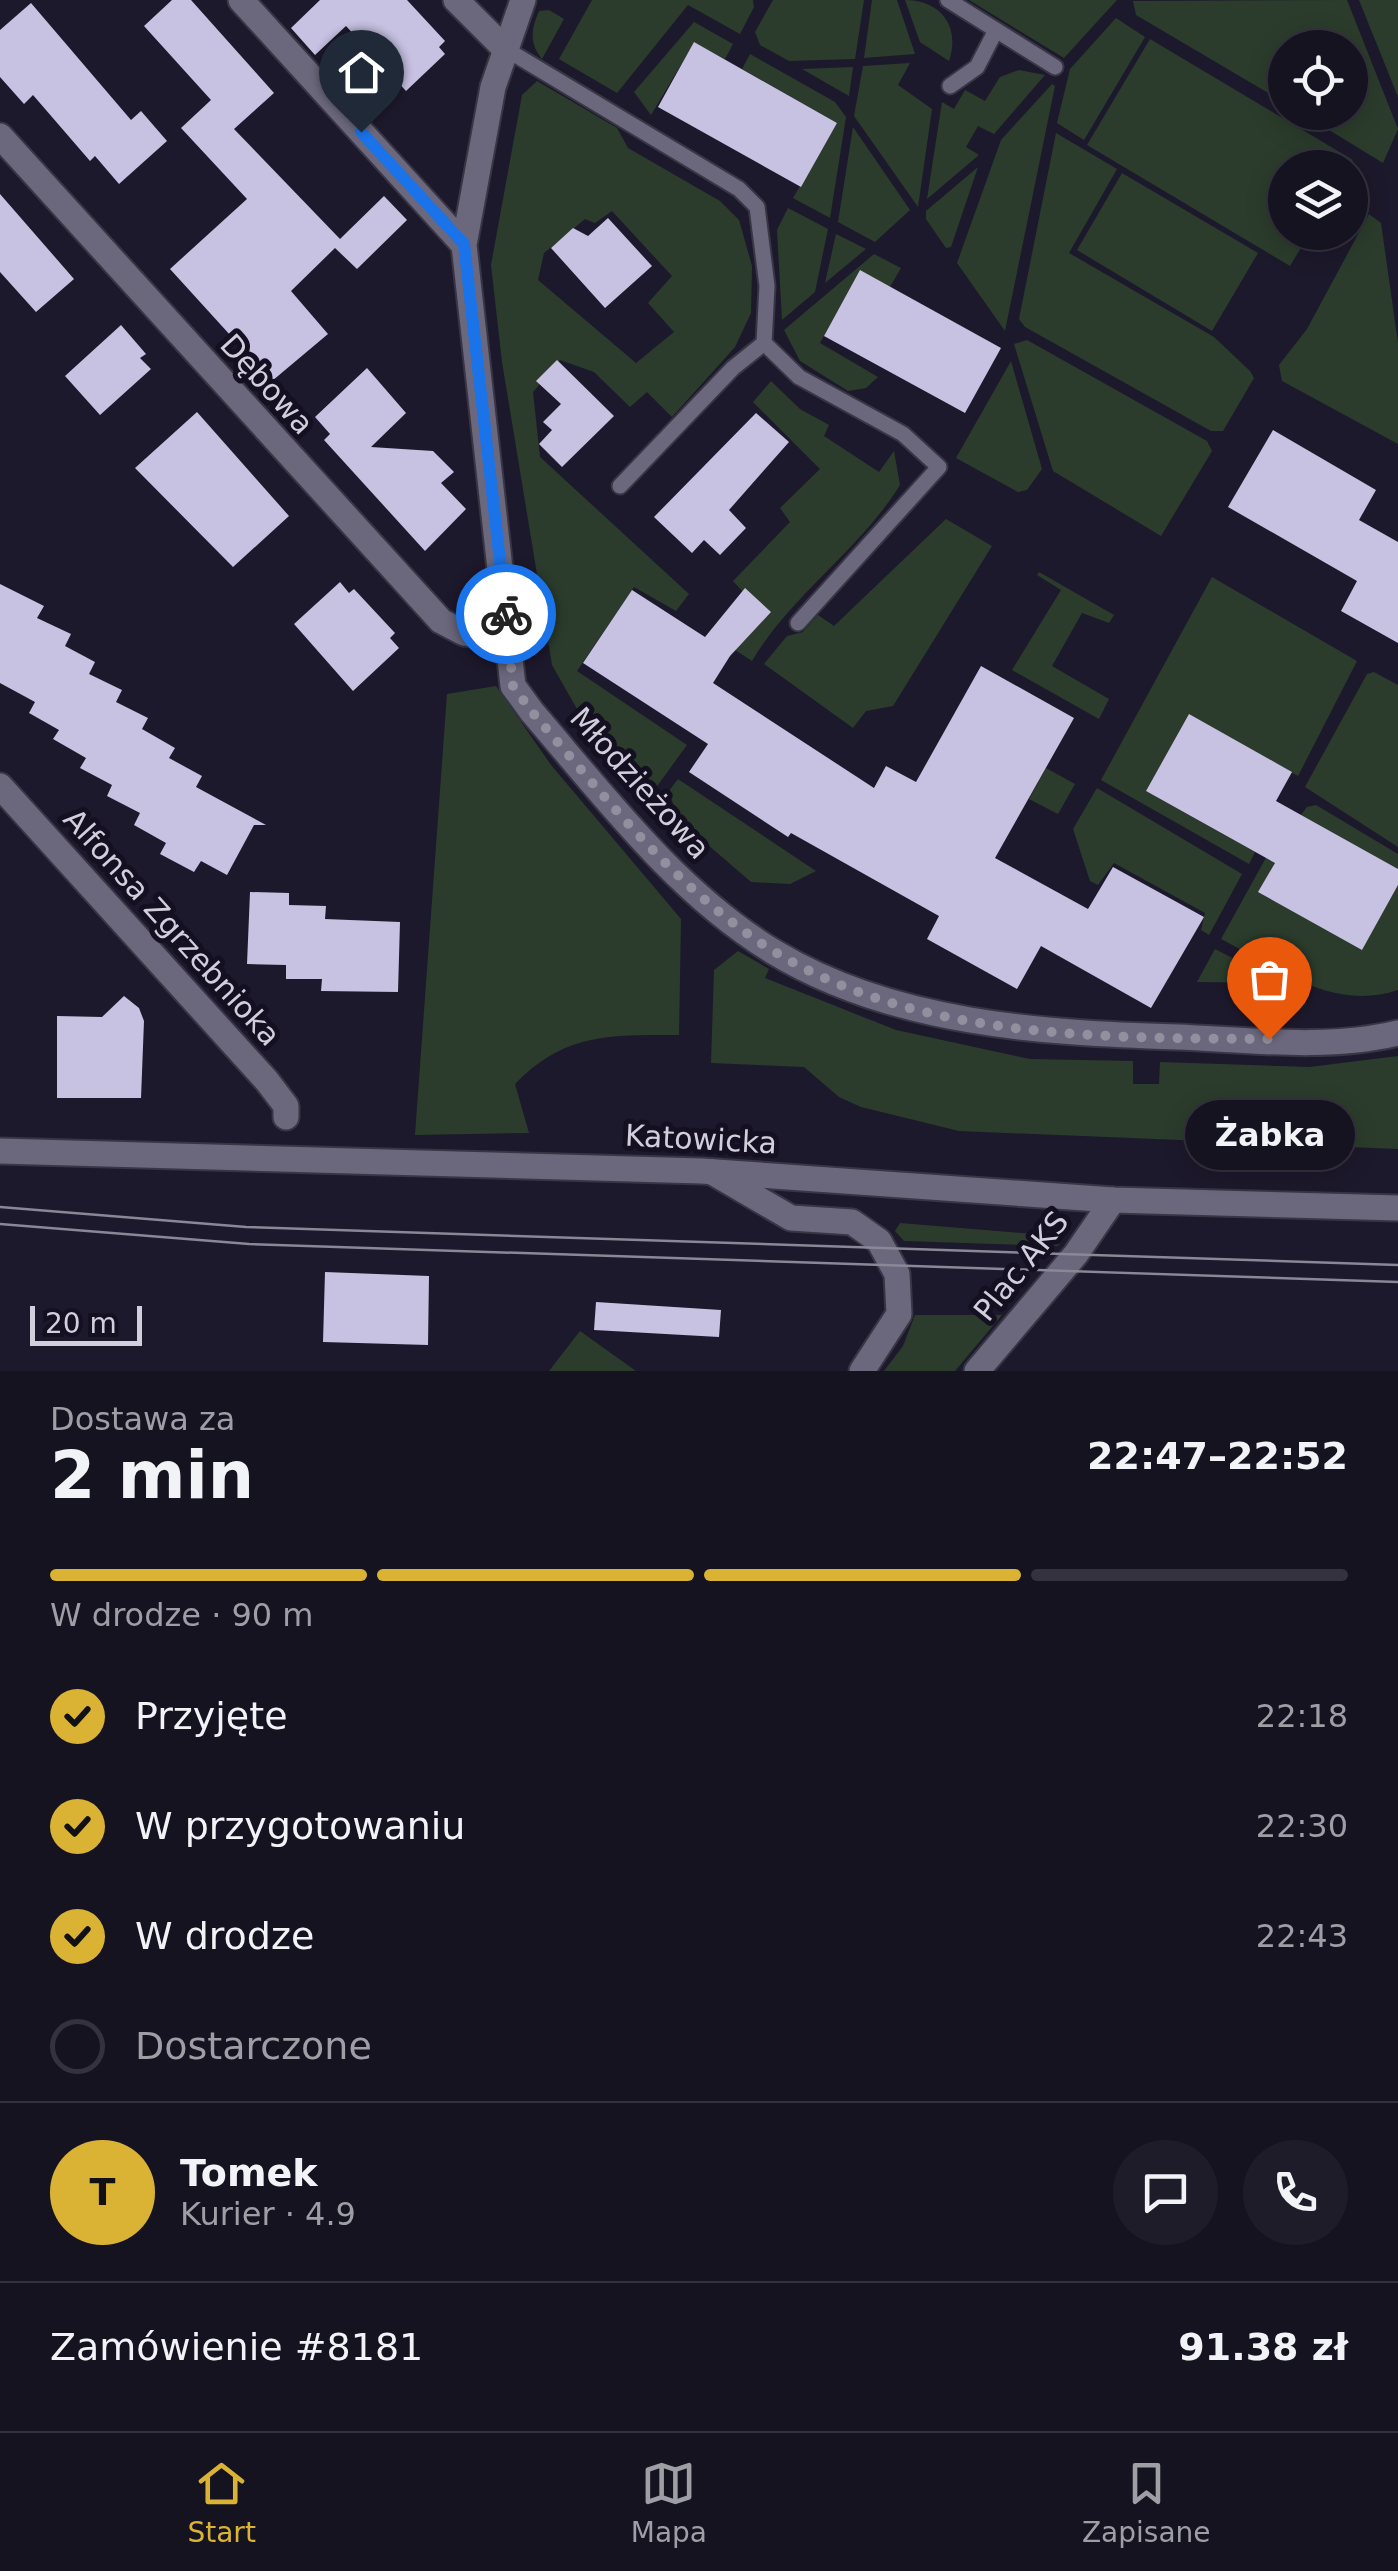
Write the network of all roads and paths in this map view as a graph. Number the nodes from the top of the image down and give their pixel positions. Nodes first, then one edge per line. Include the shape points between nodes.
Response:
1 (241, 0) edge
2 (456, 0) edge
3 (523, 0) edge
4 (948, 0) edge
5 (996, 30) junction
6 (504, 48) junction
7 (1055, 66) dead end
8 (950, 86) dead end
9 (0, 136) edge
10 (464, 244) junction
11 (764, 342) junction
12 (620, 486) dead end
13 (798, 624) dead end
14 (508, 638) junction
15 (0, 786) edge
16 (1398, 1033) edge
17 (286, 1116) dead end
18 (0, 1150) edge
19 (712, 1172) junction
20 (1113, 1200) junction
21 (1398, 1208) edge
22 (862, 1371) edge
23 (977, 1371) edge

1 - 10 street
2 - 6 street
3 - 6 street, Młodzieżowa
4 - 5 lane
5 - 7 lane
5 - 8 lane via 977,68
6 - 10 street, Młodzieżowa
6 - 11 lane via 740,189 757,207 767,286
9 - 14 street, Dębowa via 440,621 464,633
10 - 14 street, Młodzieżowa
11 - 12 lane
11 - 13 lane via 800,377 903,434 939,467
14 - 16 street, Młodzieżowa via 513,686 646,843 751,936 818,972 895,1002 1087,1036 1293,1040
15 - 17 street, Alfonsa Zgrzebnioka via 268,1080
18 - 19 street, Katowicka
19 - 20 street, Katowicka
19 - 22 street via 791,1218 852,1222 879,1240 898,1274 899,1314
20 - 21 street, Katowicka
20 - 23 street, Plac AKS

